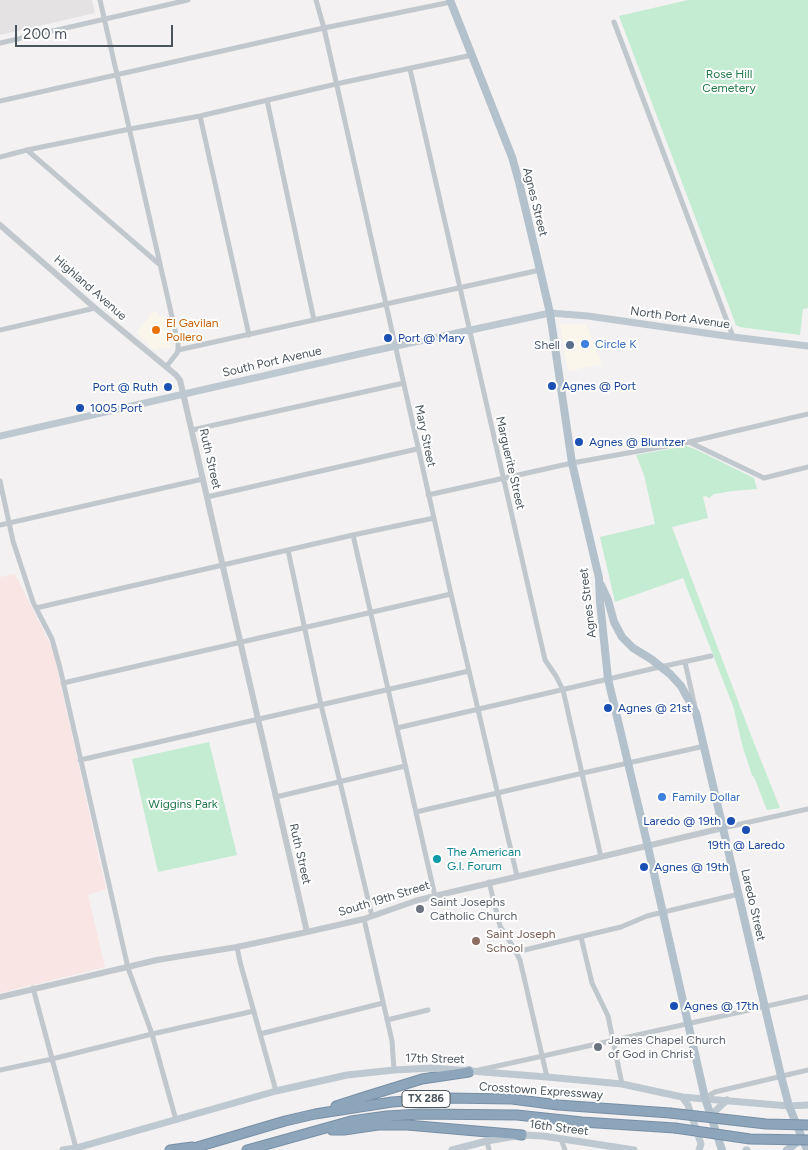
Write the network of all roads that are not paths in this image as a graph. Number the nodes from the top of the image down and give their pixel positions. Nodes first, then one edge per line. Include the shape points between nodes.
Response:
1 (100, 0) edge
2 (188, 0) edge
3 (316, 0) edge
4 (450, 1) edge
5 (104, 19) junction
6 (614, 22) dead end
7 (324, 28) junction
8 (0, 43) edge
9 (472, 55) junction
10 (410, 69) junction
11 (117, 75) junction
12 (336, 84) junction
13 (268, 100) junction
14 (0, 101) edge
15 (200, 116) junction
16 (130, 129) junction
17 (27, 150) junction
18 (0, 157) edge
19 (2, 228) edge
20 (160, 265) junction
21 (540, 270) junction
22 (459, 288) junction
23 (385, 304) junction
24 (95, 308) junction
25 (550, 313) junction
26 (314, 320) junction
27 (0, 330) edge
28 (469, 330) junction
29 (249, 334) junction
30 (733, 338) junction
31 (395, 346) junction
32 (808, 346) edge
33 (178, 350) junction
34 (166, 367) junction
35 (404, 384) junction
36 (184, 394) junction
37 (808, 414) edge
38 (192, 430) junction
39 (0, 436) edge
40 (689, 442) junction
41 (418, 448) junction
42 (572, 464) junction
43 (808, 467) edge
44 (203, 479) junction
45 (504, 479) junction
46 (0, 481) edge
47 (428, 495) junction
48 (207, 497) junction
49 (434, 518) junction
50 (10, 523) junction
51 (0, 525) edge
52 (353, 535) junction
53 (288, 550) junction
54 (223, 565) junction
55 (599, 578) junction
56 (450, 594) junction
57 (36, 608) junction
58 (371, 613) junction
59 (304, 628) junction
60 (240, 642) junction
61 (711, 656) dead end
62 (685, 662) junction
63 (660, 667) junction
64 (469, 671) junction
65 (608, 679) junction
66 (63, 683) junction
67 (388, 690) junction
68 (563, 690) junction
69 (321, 705) junction
70 (477, 709) junction
71 (696, 713) junction
72 (258, 719) junction
73 (397, 728) junction
74 (705, 746) junction
75 (80, 760) junction
76 (628, 763) junction
77 (405, 766) junction
78 (583, 773) junction
79 (340, 782) junction
80 (497, 794) junction
81 (276, 797) junction
82 (808, 809) edge
83 (416, 812) junction
84 (724, 828) junction
85 (648, 846) junction
86 (601, 857) junction
87 (517, 876) junction
88 (489, 882) junction
89 (739, 894) junction
90 (435, 896) junction
91 (662, 912) junction
92 (372, 916) junction
93 (364, 919) junction
94 (307, 932) junction
95 (581, 937) junction
96 (237, 947) junction
97 (516, 952) junction
98 (128, 968) junction
99 (33, 988) junction
100 (808, 996) edge
101 (0, 997) edge
102 (383, 1003) junction
103 (764, 1006) junction
104 (428, 1010) dead end
105 (254, 1011) junction
106 (387, 1020) junction
107 (688, 1023) junction
108 (152, 1034) junction
109 (260, 1034) junction
110 (613, 1040) junction
111 (543, 1056) junction
112 (52, 1059) junction
113 (0, 1070) edge
114 (394, 1070) junction
115 (808, 1070) edge
116 (468, 1072) junction
117 (781, 1076) junction
118 (547, 1077) junction
119 (622, 1084) junction
120 (276, 1091) junction
121 (682, 1097) junction
122 (705, 1098) junction
123 (727, 1100) junction
124 (808, 1105) edge
125 (789, 1106) junction
126 (315, 1114) junction
127 (711, 1115) junction
128 (176, 1120) junction
129 (808, 1125) edge
130 (314, 1131) junction
131 (522, 1135) junction
132 (561, 1139) junction
133 (805, 1139) edge
134 (487, 1141) junction
135 (204, 1145) junction
136 (76, 1148) junction
137 (63, 1150) edge
138 (170, 1150) edge
139 (187, 1150) edge
140 (247, 1150) edge
141 (452, 1150) edge
142 (490, 1150) edge
143 (565, 1150) edge
144 (634, 1150) edge
145 (699, 1150) edge
146 (722, 1150) edge
147 (787, 1150) edge
148 (807, 1150) edge

1 - 5 street
2 - 5 street
3 - 7 street, Mary Street
4 - 7 street
4 - 9 main road, Agnes Street
5 - 8 street
5 - 11 street
6 - 30 street
7 - 11 street
7 - 12 street, Mary Street
9 - 10 street
9 - 21 main road, Agnes Street via 512,157
10 - 12 street
10 - 22 street, Marguerite Street
11 - 14 street
11 - 16 street
12 - 13 street
12 - 23 street, Mary Street
13 - 15 street
13 - 26 street
15 - 16 street
15 - 29 street
16 - 17 street
16 - 20 street
17 - 18 street
17 - 20 street
19 - 24 street, Highland Avenue
20 - 33 street
21 - 22 street
21 - 25 main road, Agnes Street
22 - 23 street
22 - 28 street, Marguerite Street
23 - 26 street
23 - 31 street, Mary Street
24 - 27 street
24 - 34 street, Highland Avenue
25 - 28 main road, South Port Avenue
25 - 30 main road, North Port Avenue
25 - 42 main road, Agnes Street
26 - 29 street
28 - 31 main road, South Port Avenue
28 - 45 street, Marguerite Street
29 - 33 street
30 - 32 main road, North Port Avenue
31 - 35 street, Mary Street
31 - 36 main road, South Port Avenue
33 - 34 street
34 - 36 street, Ruth Street via 180,380
35 - 38 street
35 - 41 street, Mary Street
36 - 38 street, Ruth Street
36 - 39 main road, South Port Avenue
37 - 40 street
38 - 44 street, Ruth Street
40 - 42 street
40 - 43 street via 764,478
41 - 47 street, Mary Street
41 - 48 street
42 - 45 street
42 - 55 main road, Agnes Street
44 - 48 street, Ruth Street
44 - 50 street
45 - 47 street
45 - 68 street, Marguerite Street via 544,660
46 - 50 street
47 - 49 street, Mary Street
48 - 54 street, Ruth Street
49 - 52 street
49 - 56 street, Mary Street
50 - 51 street
50 - 57 street
52 - 53 street
52 - 58 street
53 - 54 street
53 - 59 street
54 - 57 street
54 - 60 street, Ruth Street
55 - 63 main road via 622,637
55 - 65 main road, Agnes Street
56 - 58 street
56 - 64 street, Mary Street
57 - 66 street via 52,639
58 - 59 street
58 - 67 street
59 - 60 street
59 - 69 street
60 - 66 street
60 - 72 street, Ruth Street
61 - 62 street
62 - 63 street
62 - 71 street, Laredo Street
63 - 65 street
63 - 71 main road via 681,686
64 - 67 street
64 - 70 street, Mary Street
65 - 68 street
65 - 76 main road, Agnes Street
66 - 75 street
67 - 69 street
67 - 73 street
68 - 70 street
68 - 78 street, Marguerite Street
69 - 72 street
69 - 79 street
70 - 73 street
70 - 80 street, Mary Street
71 - 74 main road, Laredo Street
72 - 75 street
72 - 81 street, Ruth Street
73 - 77 street
74 - 76 street
74 - 84 main road, Laredo Street
75 - 98 street
76 - 78 street
76 - 85 main road, Agnes Street
77 - 79 street
77 - 83 street
78 - 80 street
78 - 86 street, Marguerite Street
79 - 81 street
79 - 92 street
80 - 83 street
80 - 87 street, Mary Street
81 - 94 street, Ruth Street
82 - 84 street, South 19th Street
83 - 90 street
84 - 85 street, South 19th Street
84 - 89 main road, Laredo Street
85 - 86 street, South 19th Street
85 - 91 main road, Agnes Street
86 - 87 street, South 19th Street
87 - 88 street, South 19th Street
88 - 90 street, South 19th Street
88 - 97 street via 500,926
89 - 91 street
89 - 103 main road, Laredo Street
90 - 92 street, South 19th Street
91 - 95 street
91 - 107 main road, Agnes Street
92 - 93 street, South 19th Street
93 - 94 street, South 19th Street
93 - 102 street
94 - 96 street, South 19th Street
95 - 97 street
95 - 110 street via 592,983 608,1016
96 - 98 street, South 19th Street
96 - 105 street
97 - 111 street
98 - 99 street, South 19th Street
98 - 108 street
99 - 101 street, South 19th Street
99 - 112 street
100 - 103 street, 17th Street
102 - 106 street
102 - 109 street
103 - 107 street, 17th Street
103 - 117 main road, Laredo Street
104 - 106 street
105 - 108 street
105 - 109 street
106 - 114 street
107 - 110 street, 17th Street
107 - 122 main road, Agnes Street
108 - 112 street
108 - 128 street
109 - 120 street
110 - 111 street, 17th Street
110 - 119 street
111 - 116 street, 17th Street
111 - 118 street
112 - 113 street
112 - 136 street
114 - 116 main road, 17th Street via 432,1068
114 - 120 main road, 17th Street via 347,1075
115 - 117 street
116 - 118 main road, Crosstown Expressway
116 - 126 highway via 422,1079
117 - 122 street via 714,1092
117 - 125 main road, Laredo Street
118 - 119 main road, Crosstown Expressway
119 - 121 main road, Crosstown Expressway
120 - 128 main road, 17th Street
121 - 122 main road, Crosstown Expressway
121 - 145 main road via 688,1105 701,1144
122 - 123 main road, Crosstown Expressway
122 - 127 main road, Agnes Street
123 - 125 main road, Crosstown Expressway
123 - 127 main road
124 - 125 main road, Crosstown Expressway
125 - 133 main road, Laredo Street
126 - 129 highway, Crosstown Expressway / TX 286, bridge via 392,1102 448,1098 512,1099 766,1124
126 - 135 highway, Crosstown Expressway / TX 286
127 - 146 main road, Agnes Street
128 - 136 main road, 17th Street
130 - 131 highway via 407,1125
130 - 133 highway, Crosstown Expressway / TX 286, bridge via 387,1116 517,1115 675,1128 750,1139
130 - 140 highway, Crosstown Expressway / TX 286
131 - 132 main road, 16th Street
131 - 134 main road, 16th Street
132 - 143 street
132 - 144 main road, 16th Street
133 - 147 main road
133 - 148 main road, Laredo Street
134 - 141 main road, 16th Street
134 - 142 street
135 - 138 highway
135 - 139 highway, Crosstown Expressway / TX 286
136 - 137 main road, 17th Street

